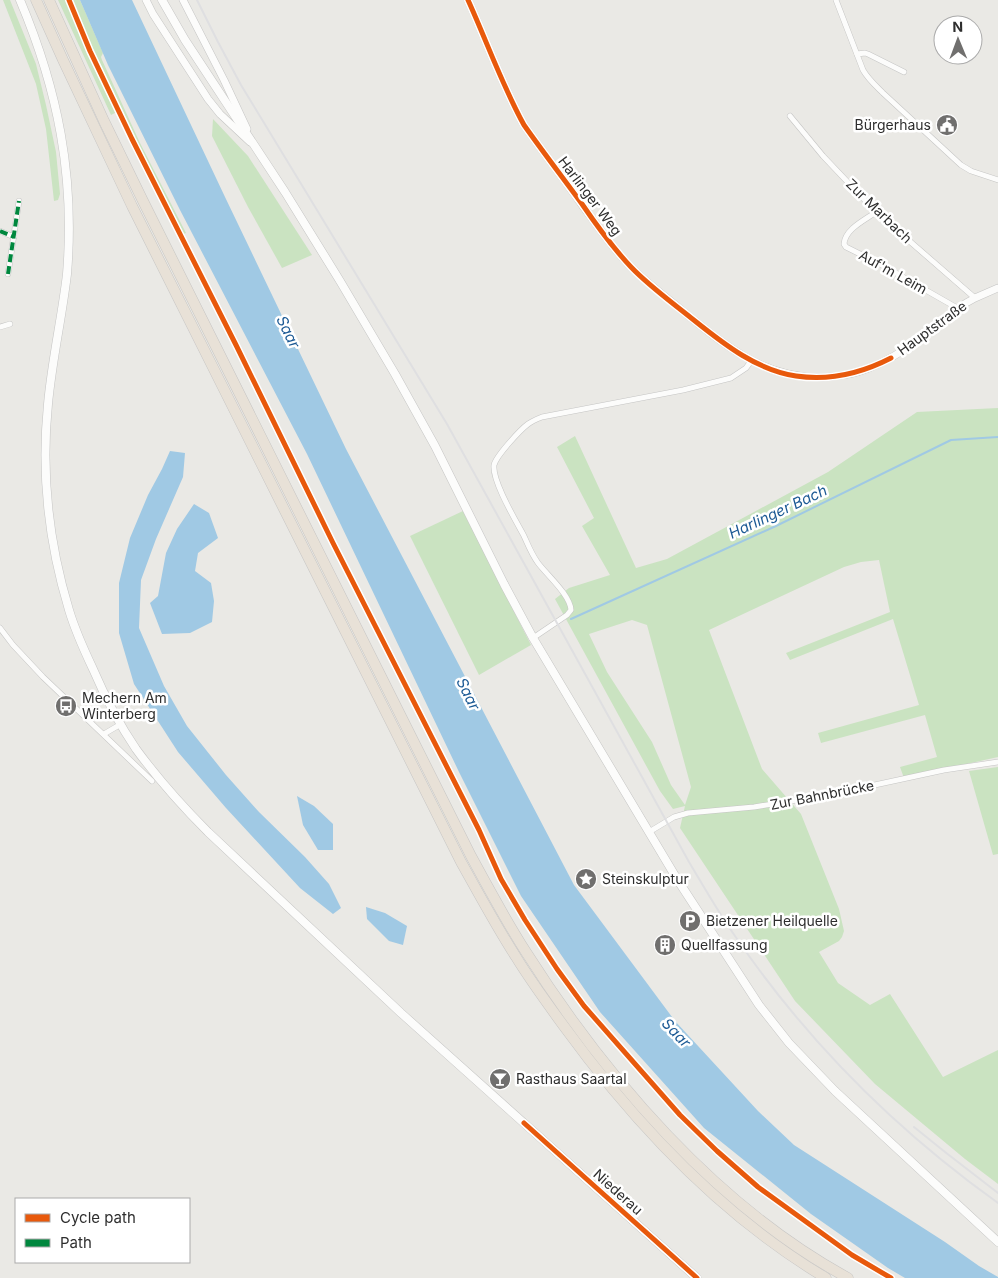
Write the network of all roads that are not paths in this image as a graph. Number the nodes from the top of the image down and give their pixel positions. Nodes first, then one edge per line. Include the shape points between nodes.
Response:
1 (20, 0) edge
2 (36, 0) edge
3 (49, 0) edge
4 (146, 0) edge
5 (162, 0) edge
6 (183, 0) edge
7 (468, 0) edge
8 (836, 0) edge
9 (857, 54) junction
10 (904, 72) dead end
11 (790, 116) dead end
12 (256, 148) junction
13 (998, 180) edge
14 (19, 201) dead end
15 (876, 212) junction
16 (0, 231) edge
17 (14, 237) junction
18 (8, 274) dead end
19 (998, 288) edge
20 (975, 298) junction
21 (959, 309) junction
22 (10, 324) dead end
23 (0, 327) edge
24 (750, 360) junction
25 (0, 628) edge
26 (533, 638) junction
27 (121, 724) junction
28 (104, 734) junction
29 (998, 762) edge
30 (152, 781) dead end
31 (649, 832) junction
32 (998, 1242) edge
33 (697, 1278) edge
34 (826, 1278) edge
35 (848, 1278) edge

1 - 27 main road, Niederau via 38,44 56,107 69,196 67,274 48,405 46,480 51,534 76,628 99,683
2 - 34 highway via 132,206 434,808 516,958 600,1074 649,1131 702,1185 754,1229
3 - 35 highway via 143,201 444,803 526,952 586,1039 680,1147 732,1197 784,1238
4 - 12 street via 208,99
5 - 12 main road
6 - 12 street
7 - 24 street, Harlinger Weg via 524,125 619,254 703,328
8 - 9 street
9 - 10 street via 868,54
9 - 13 street via 863,70 874,83 953,158 972,171
11 - 15 street, Zur Marbach
12 - 26 main road via 415,409
14 - 17 street
15 - 20 street, Zur Marbach
15 - 21 street, Auf'm Leim via 848,233 844,238 846,247
16 - 17 street
17 - 18 street
19 - 20 street, Hauptstraße
20 - 21 street, Hauptstraße
21 - 24 street, Hauptstraße via 899,353 858,372 840,376 795,376
22 - 23 street
24 - 26 street via 746,368 731,378 542,417 519,432 499,456 494,465 501,491 537,562 571,610
25 - 28 street via 43,677
26 - 31 main road
27 - 28 street
27 - 33 main road, Niederau via 159,780 208,832 396,1008
28 - 30 street
29 - 31 street, Zur Bahnbrücke via 781,803 688,813 674,817
31 - 32 main road via 759,1005 789,1043 834,1092

